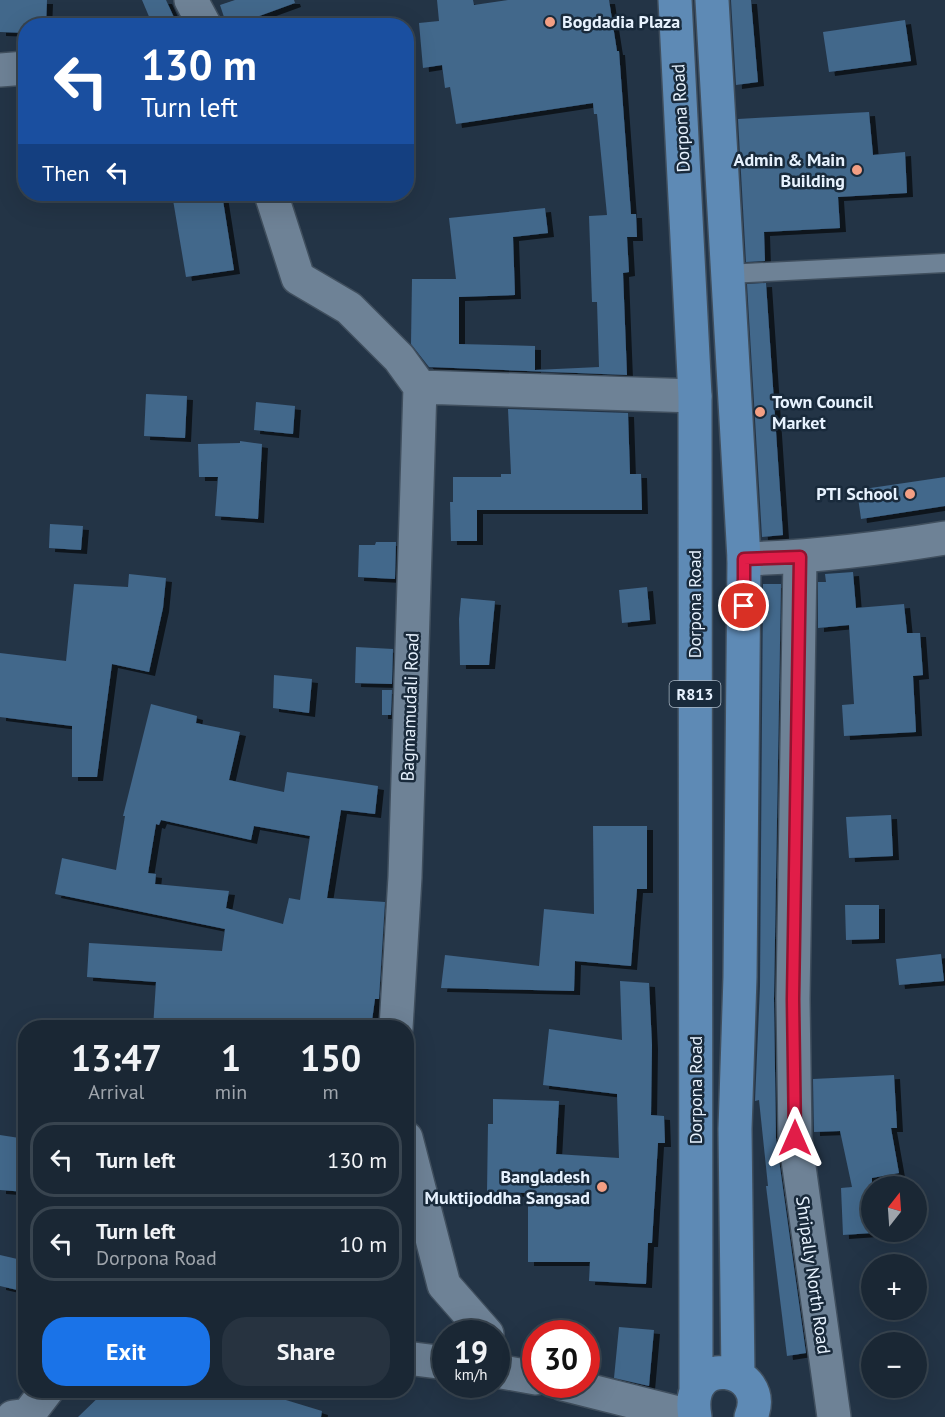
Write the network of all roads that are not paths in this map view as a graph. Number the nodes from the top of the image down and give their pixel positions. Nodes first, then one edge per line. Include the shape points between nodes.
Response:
1 (190, 0) edge
2 (675, 0) edge
3 (712, 0) edge
4 (200, 18) edge
5 (18, 69) edge
6 (0, 70) edge
7 (273, 201) edge
8 (945, 263) edge
9 (727, 274) junction
10 (420, 387) junction
11 (695, 396) junction
12 (945, 538) edge
13 (800, 557) junction
14 (744, 559) junction
15 (396, 1020) edge
16 (414, 1169) edge
17 (475, 1320) edge
18 (414, 1359) edge
19 (432, 1361) edge
20 (738, 1376) junction
21 (600, 1390) edge
22 (41, 1398) edge
23 (695, 1407) edge
24 (13, 1417) edge
25 (751, 1417) edge
26 (834, 1417) edge

1 - 4 street
2 - 11 main road, Dorpona Road / R813
3 - 9 main road, Dorpona Road / R813
5 - 6 street
7 - 10 street via 298,278 350,308 399,358
8 - 9 lane
9 - 14 main road, Dorpona Road / R813
10 - 11 street
10 - 15 street, Bagmamudali Road via 405,877
11 - 23 main road, Dorpona Road / R813
12 - 13 street
13 - 14 street
13 - 26 street, Shripally North Road via 793,999 795,1138
14 - 20 main road, Dorpona Road / R813 via 735,1128
16 - 17 street via 444,1285
18 - 19 street
20 - 23 main road via 714,1373 704,1379
20 - 25 main road via 752,1391
21 - 23 street
22 - 24 street via 28,1415

